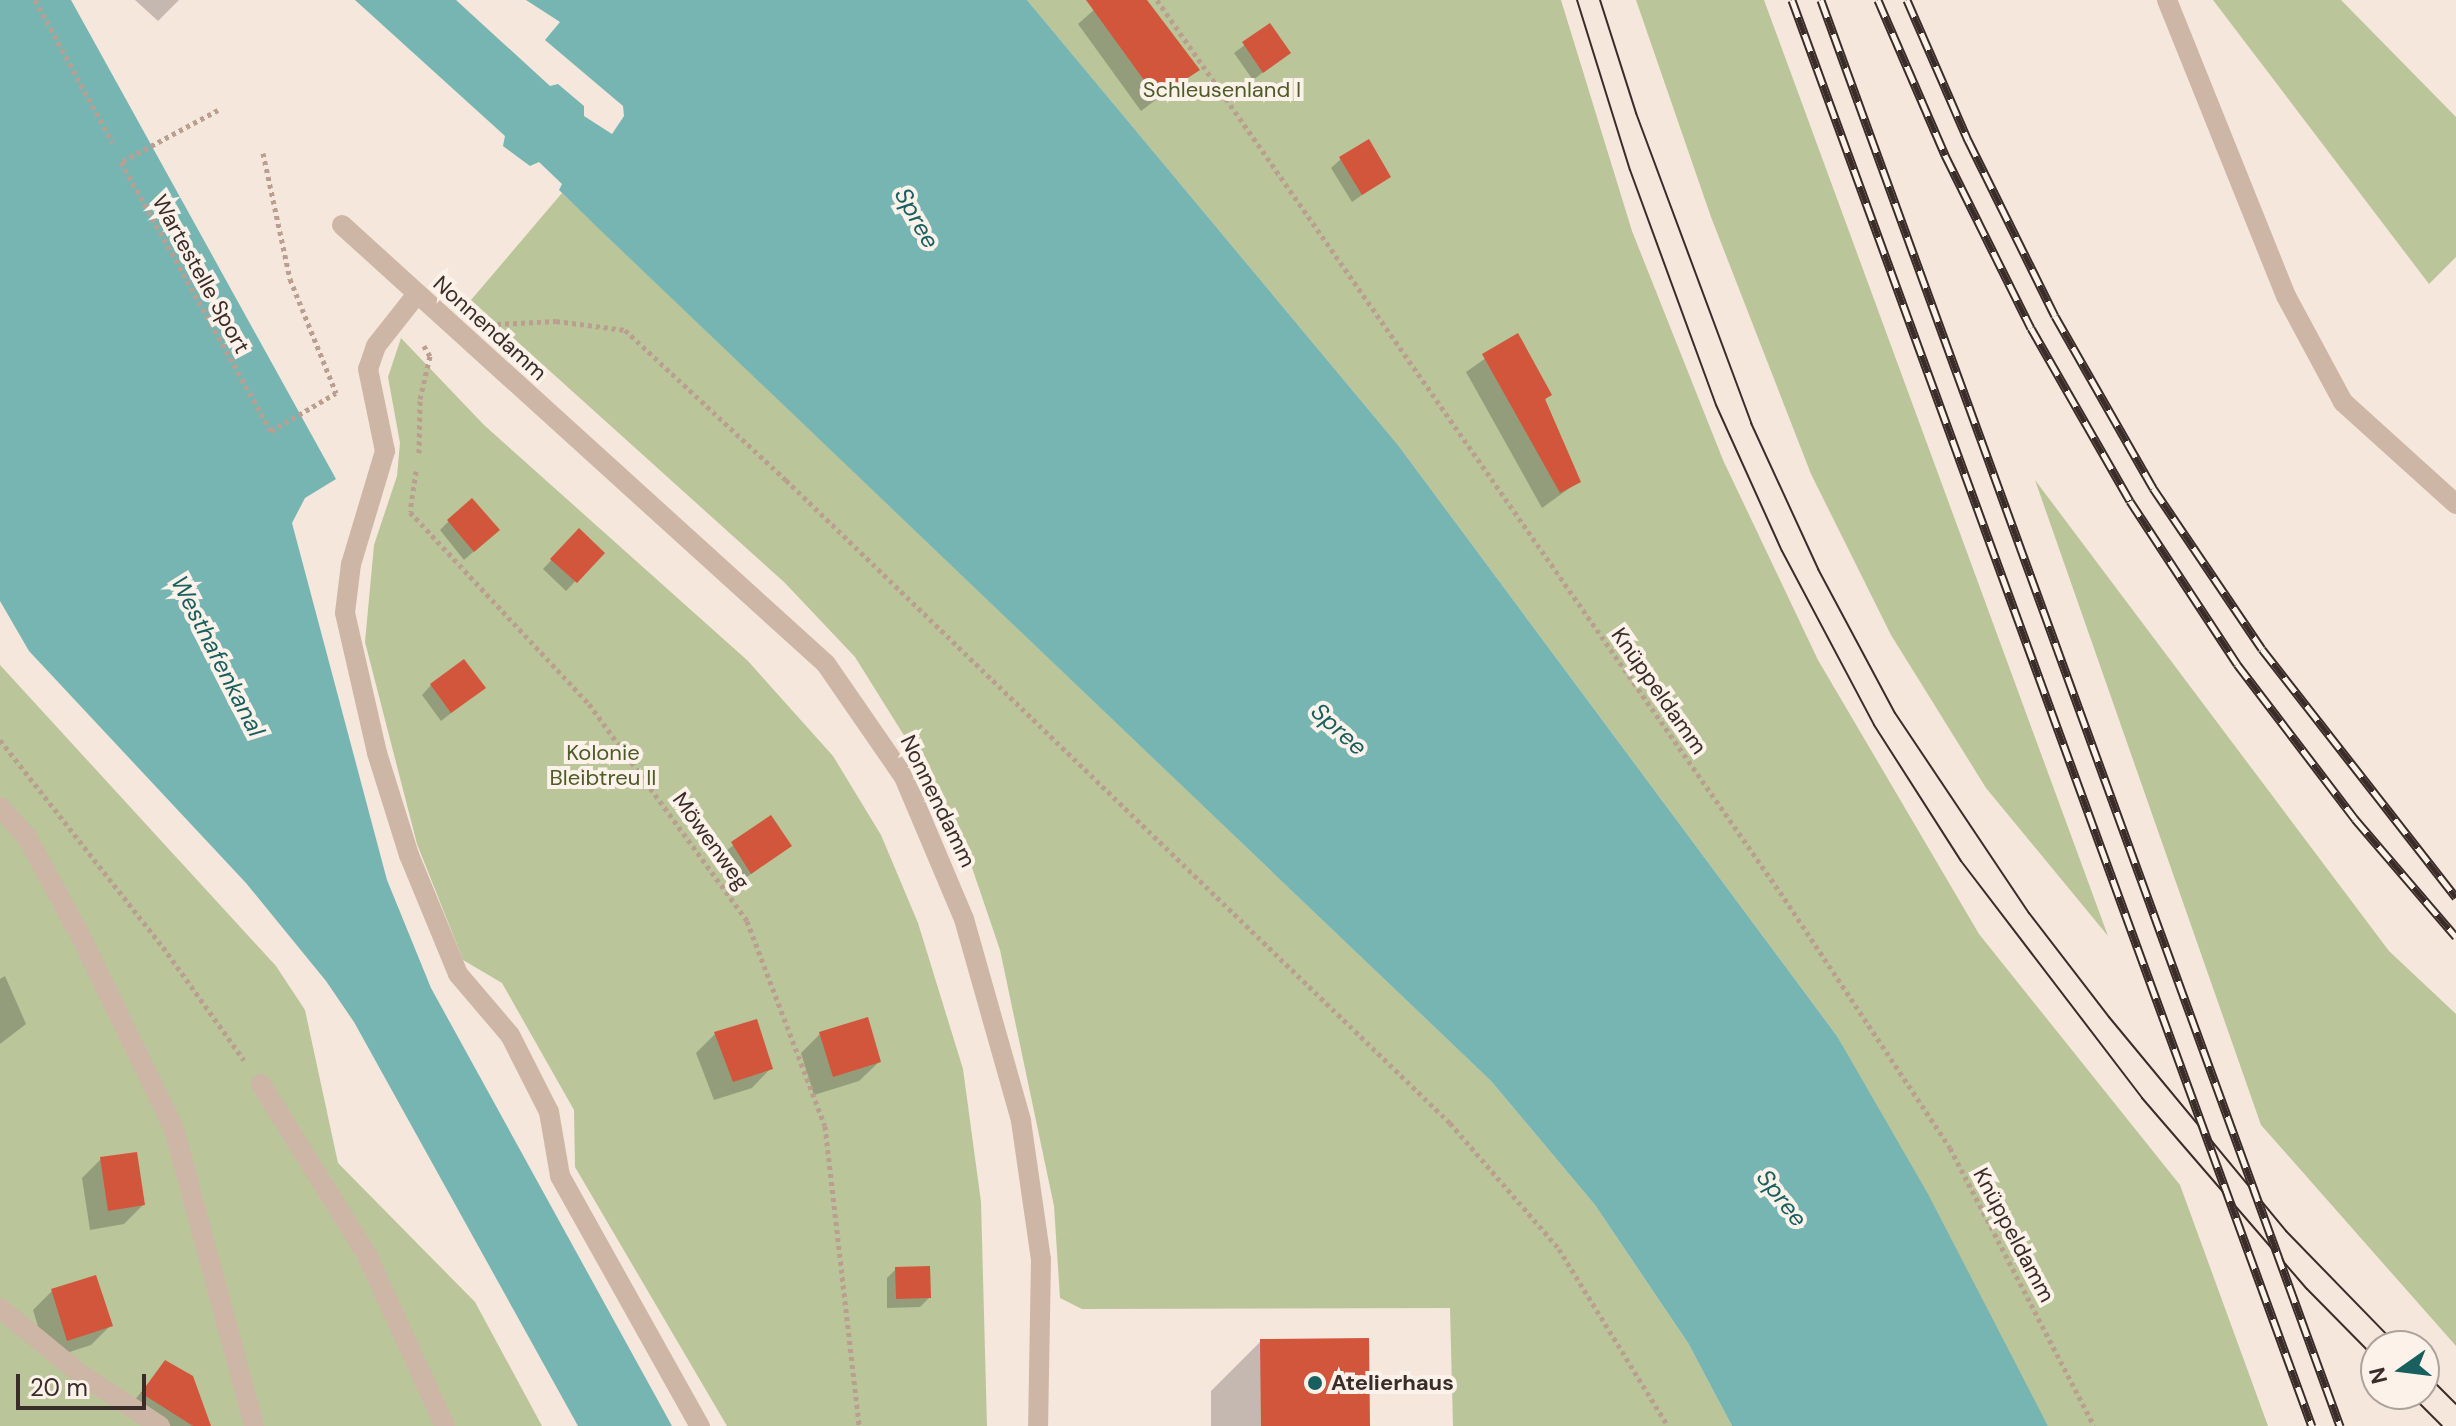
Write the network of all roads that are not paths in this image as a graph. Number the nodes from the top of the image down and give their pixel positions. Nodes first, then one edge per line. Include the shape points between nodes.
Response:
1 (2167, 0) edge
2 (342, 225) dead end
3 (417, 294) junction
4 (2456, 504) edge
5 (0, 807) edge
6 (261, 1084) road end
7 (0, 1308) edge
8 (160, 1426) edge
9 (254, 1426) edge
10 (445, 1426) edge
11 (700, 1426) edge
12 (1038, 1426) edge

1 - 4 street via 2286,296 2343,402
2 - 3 street, Nonnendamm
3 - 11 street via 376,346 368,369 385,451 351,564 345,613 377,753 409,855 458,974 510,1035 549,1112 560,1176
3 - 12 street, Nonnendamm via 826,664 904,777 964,919 1021,1121 1041,1259
5 - 9 street via 27,837 65,907 174,1129
6 - 10 street via 367,1255
7 - 8 street via 79,1373

